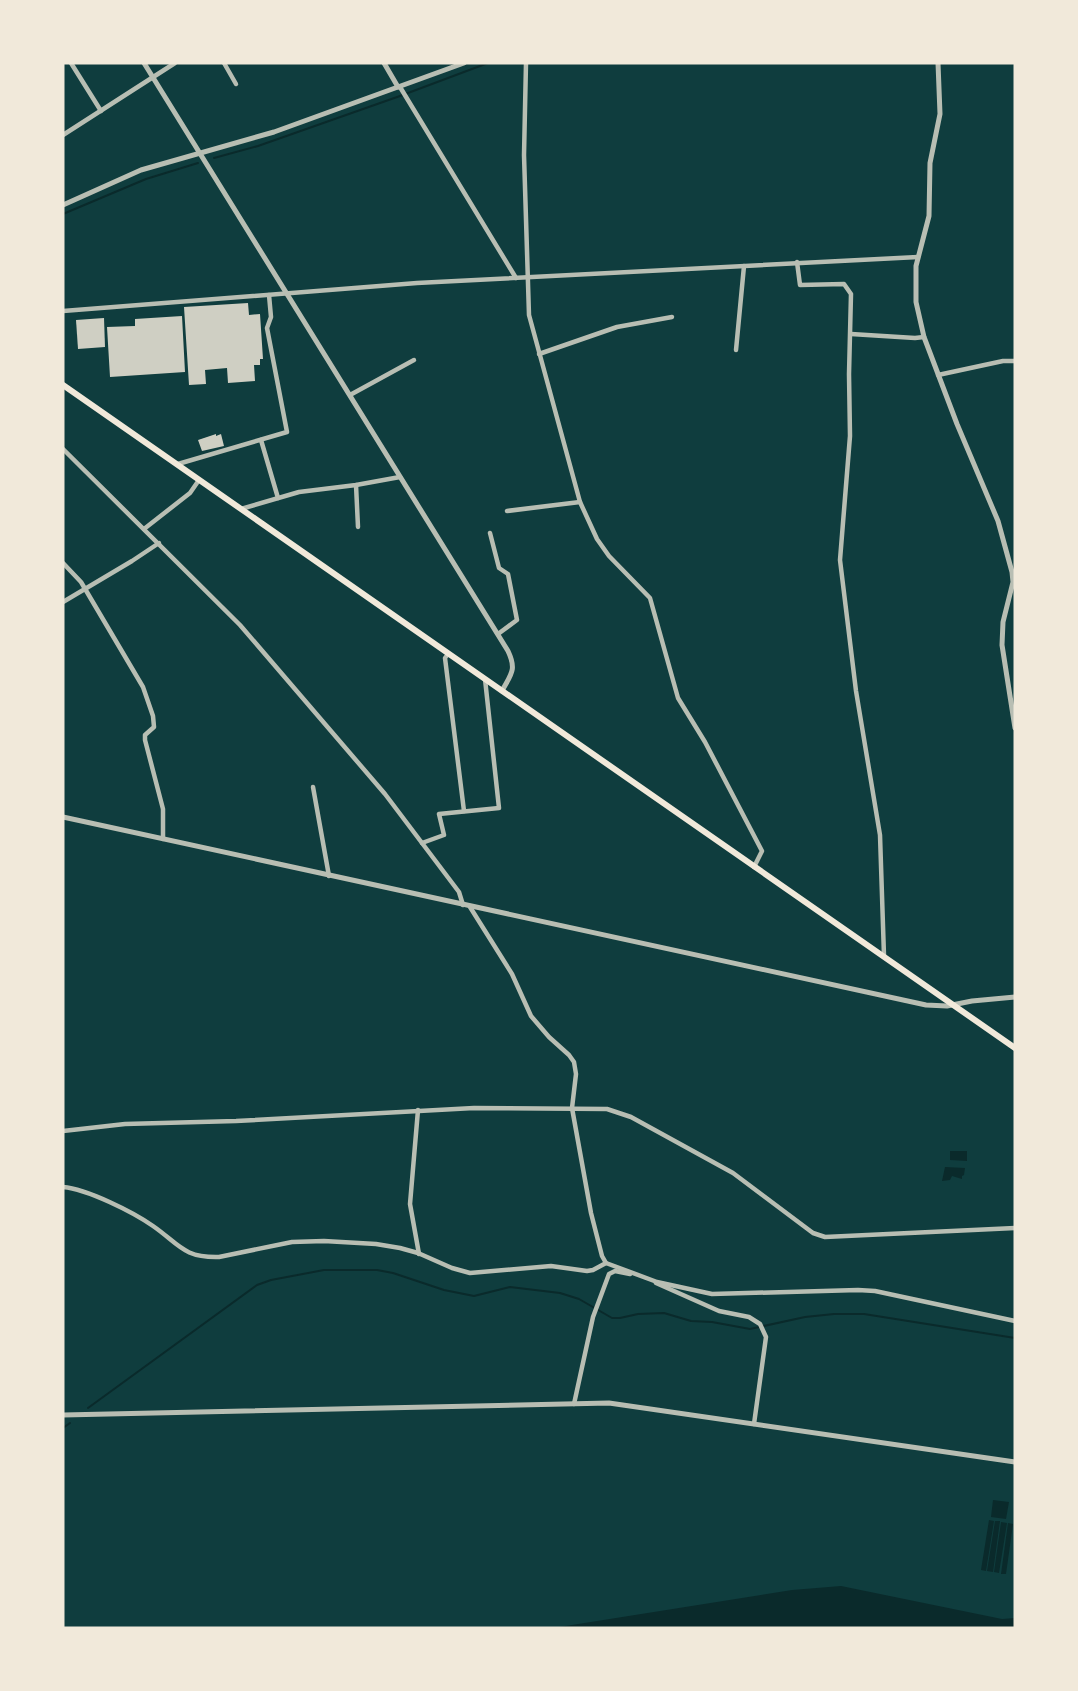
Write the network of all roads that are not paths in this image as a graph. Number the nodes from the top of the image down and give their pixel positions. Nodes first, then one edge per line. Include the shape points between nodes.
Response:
1 (71, 63) edge
2 (144, 63) edge
3 (175, 63) edge
4 (224, 63) edge
5 (384, 63) edge
6 (464, 63) edge
7 (526, 63) edge
8 (938, 63) edge
9 (153, 77) junction
10 (236, 84) dead end
11 (402, 91) junction
12 (101, 111) junction
13 (63, 135) edge
14 (200, 153) junction
15 (63, 205) edge
16 (918, 257) junction
17 (797, 262) junction
18 (744, 266) junction
19 (516, 278) junction
20 (528, 278) junction
21 (286, 292) junction
22 (269, 295) junction
23 (63, 310) edge
24 (672, 317) dead end
25 (851, 334) junction
26 (924, 337) junction
27 (736, 350) dead end
28 (539, 354) junction
29 (414, 360) dead end
30 (1015, 361) edge
31 (938, 375) junction
32 (63, 385) edge
33 (350, 394) junction
34 (261, 440) junction
35 (63, 449) edge
36 (178, 464) junction
37 (400, 477) junction
38 (199, 480) junction
39 (356, 485) junction
40 (278, 498) junction
41 (580, 502) junction
42 (241, 509) junction
43 (507, 511) dead end
44 (358, 527) dead end
45 (144, 529) junction
46 (490, 532) dead end
47 (159, 543) junction
48 (63, 563) edge
49 (85, 589) junction
50 (63, 602) edge
51 (498, 634) junction
52 (448, 654) junction
53 (485, 679) junction
54 (502, 691) junction
55 (1015, 728) edge
56 (313, 787) dead end
57 (464, 811) junction
58 (63, 818) edge
59 (163, 839) junction
60 (422, 843) junction
61 (754, 867) junction
62 (329, 876) junction
63 (467, 906) junction
64 (884, 957) junction
65 (1015, 997) edge
66 (955, 1005) junction
67 (1015, 1048) edge
68 (572, 1108) junction
69 (418, 1110) junction
70 (63, 1131) edge
71 (63, 1187) edge
72 (1015, 1228) edge
73 (419, 1254) junction
74 (606, 1263) junction
75 (633, 1273) junction
76 (654, 1281) junction
77 (1015, 1321) edge
78 (574, 1404) junction
79 (63, 1415) edge
80 (754, 1425) junction
81 (1015, 1462) edge

1 - 12 street
2 - 9 street
3 - 9 street
4 - 10 street
5 - 11 street
6 - 11 street
7 - 20 street
8 - 16 street via 940,114 930,163 929,216
9 - 12 street
9 - 14 street
11 - 14 street
11 - 19 street
12 - 13 street
14 - 15 street via 141,170
14 - 21 street
16 - 17 street
16 - 26 street via 916,302
17 - 18 street
17 - 25 street via 800,285 844,284 848,288
18 - 20 street
18 - 27 street
19 - 20 street
19 - 21 street
20 - 28 street via 529,315
21 - 22 street
21 - 33 street
22 - 23 street
22 - 34 street via 271,317 267,328 287,432
24 - 28 street via 617,327
25 - 26 street
25 - 64 street via 850,436 840,560 856,691 880,835
26 - 31 street
28 - 41 street
29 - 33 street
30 - 31 street
31 - 55 street via 998,521 1012,572 1002,645
32 - 36 main road
33 - 37 street
34 - 36 street
34 - 40 street
35 - 45 street
36 - 38 main road
37 - 39 street
37 - 51 street
38 - 42 main road
38 - 45 street via 190,493
39 - 40 street
39 - 44 street
40 - 42 street
41 - 43 street
41 - 61 street via 609,556 650,598 678,698 762,851
42 - 52 main road
45 - 47 street
46 - 51 street via 499,568 508,574 517,620
47 - 49 street
47 - 60 street via 240,625 370,776
48 - 49 street
49 - 50 street
49 - 59 street via 143,687 153,716 154,727 145,740 163,809
51 - 54 street via 513,666
52 - 53 main road
52 - 57 street via 445,658
53 - 54 main road
53 - 57 street via 500,808
54 - 61 main road
56 - 62 street
57 - 60 street via 439,814 444,835
58 - 59 street
59 - 62 street
60 - 63 street
61 - 64 main road
62 - 63 street
63 - 66 street via 926,1005
63 - 68 street via 512,974 531,1016 574,1062
64 - 66 main road
65 - 66 street
66 - 67 main road
68 - 69 street
68 - 72 street via 607,1109 631,1117 733,1173 813,1233 825,1237
68 - 74 street via 591,1213
69 - 70 street via 125,1124
69 - 73 street via 410,1204
71 - 73 street via 90,1194 157,1229 180,1249 207,1257 304,1241 376,1244
73 - 74 street via 470,1273 551,1266 593,1270
74 - 75 street
75 - 76 street
75 - 78 street via 611,1273 595,1311
76 - 77 street via 712,1294 858,1290
76 - 80 street via 719,1311 749,1317 761,1326 765,1348
78 - 79 street
78 - 80 street via 609,1403
80 - 81 street

